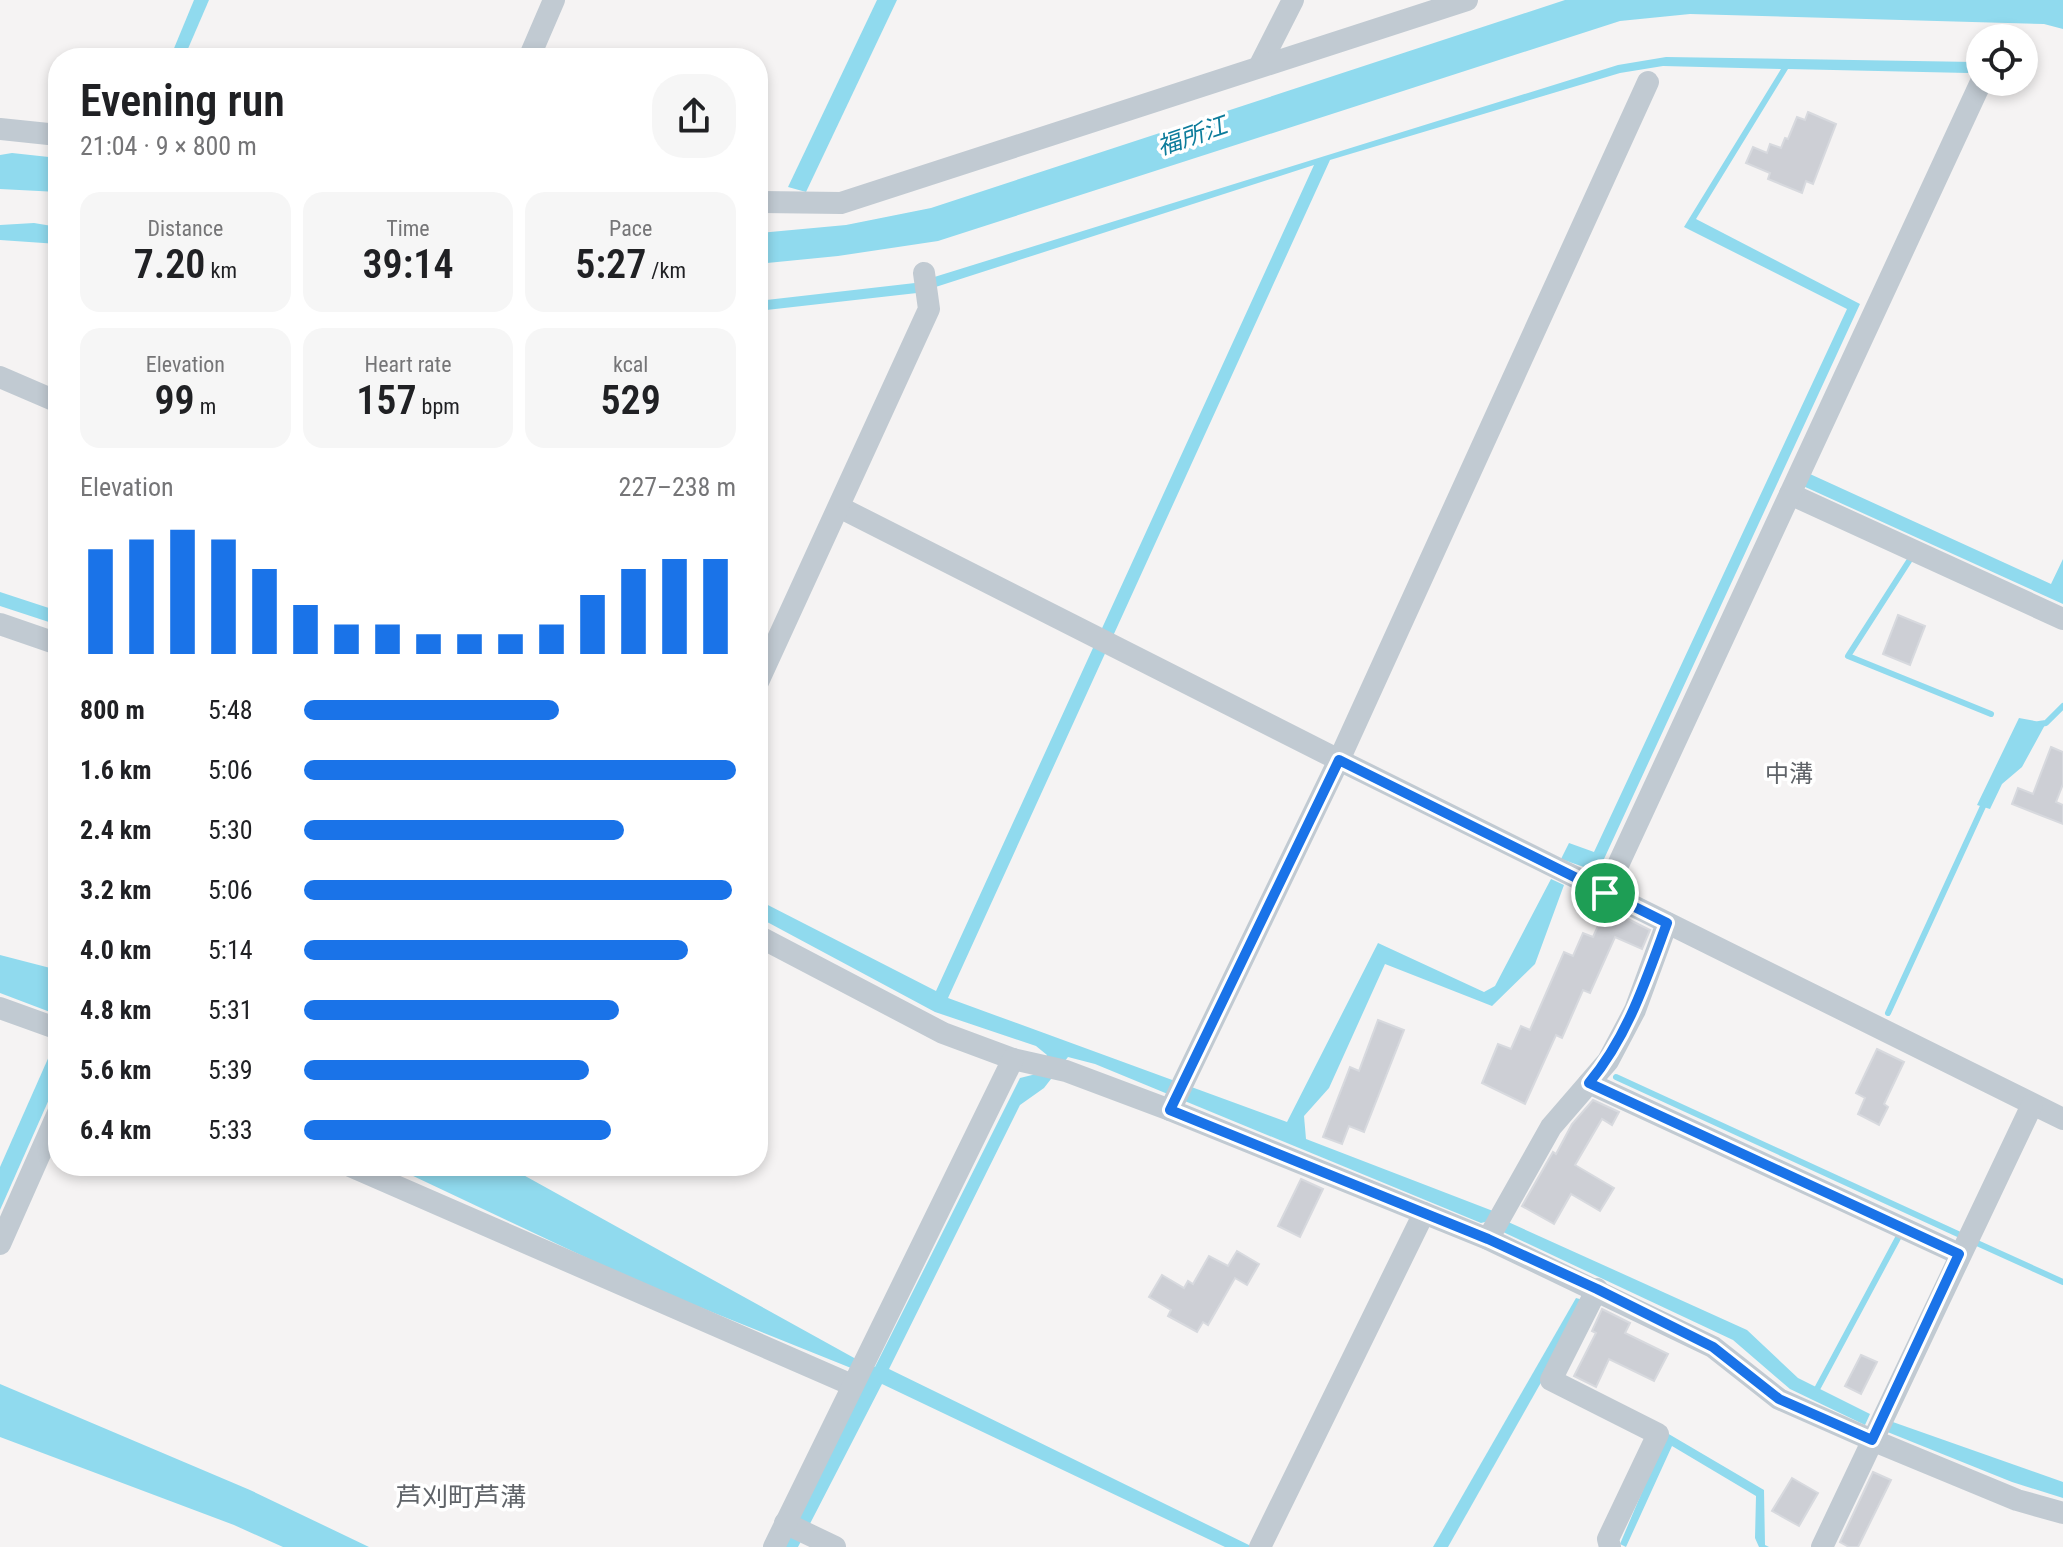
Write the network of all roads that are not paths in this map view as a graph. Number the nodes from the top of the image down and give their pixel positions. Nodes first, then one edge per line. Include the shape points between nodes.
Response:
1 (554, 0) edge
2 (1293, 0) edge
3 (1467, 0) edge
4 (533, 48) edge
5 (1260, 65) junction
6 (1648, 82) dead end
7 (1975, 96) edge
8 (0, 129) edge
9 (48, 134) edge
10 (768, 202) edge
11 (924, 273) dead end
12 (0, 377) edge
13 (48, 398) edge
14 (1790, 494) junction
15 (839, 507) junction
16 (2063, 619) edge
17 (0, 624) edge
18 (48, 641) edge
19 (768, 660) edge
20 (1339, 760) junction
21 (1605, 893) junction
22 (1667, 923) junction
23 (768, 941) edge
24 (0, 1008) edge
25 (48, 1025) edge
26 (1013, 1059) junction
27 (1589, 1083) junction
28 (2032, 1105) junction
29 (1170, 1110) junction
30 (2063, 1119) edge
31 (48, 1136) edge
32 (375, 1176) edge
33 (1424, 1213) junction
34 (1488, 1239) junction
35 (0, 1244) edge
36 (1959, 1254) junction
37 (1597, 1289) junction
38 (858, 1373) junction
39 (1872, 1440) junction
40 (2063, 1513) edge
41 (785, 1523) junction
42 (1260, 1546) edge
43 (774, 1547) edge
44 (835, 1547) edge
45 (1610, 1547) edge
46 (1822, 1547) edge

1 - 4 street
2 - 5 street
3 - 5 street
5 - 10 street via 841,203
6 - 20 street
7 - 14 street
8 - 9 street
11 - 15 street via 929,309
12 - 13 street
14 - 16 street
14 - 21 street
15 - 19 street
15 - 20 street
17 - 18 street
20 - 21 street
20 - 29 street
21 - 22 street
22 - 27 street via 1635,1010 1608,1061
22 - 28 street
23 - 26 street via 943,1033
24 - 25 street
26 - 29 street via 1066,1071
26 - 38 street
27 - 34 street via 1551,1127
27 - 36 street
28 - 30 street
28 - 36 street
29 - 33 street
31 - 35 street
32 - 38 street
33 - 34 street
33 - 42 street
34 - 37 street
36 - 39 street
37 - 39 street via 1713,1347 1779,1399
37 - 45 street via 1551,1380 1658,1434 1608,1539
38 - 41 street
39 - 40 street via 2017,1500
39 - 46 street
41 - 43 street
41 - 44 street

